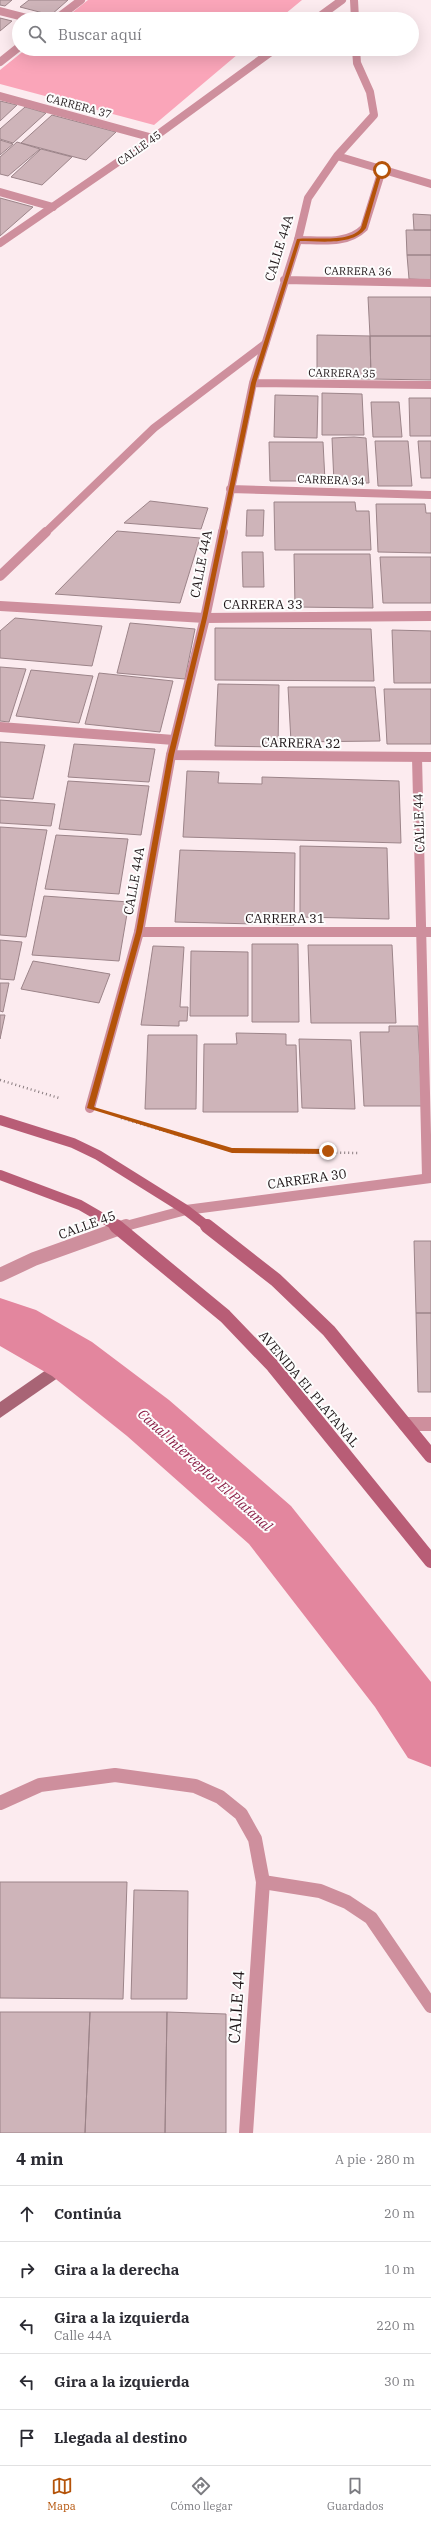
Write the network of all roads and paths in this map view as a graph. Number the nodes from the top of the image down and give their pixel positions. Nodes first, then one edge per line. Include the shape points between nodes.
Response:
1 (81, 0) edge
2 (342, 0) edge
3 (354, 0) edge
4 (0, 11) edge
5 (65, 12) edge
6 (326, 12) edge
7 (355, 12) edge
8 (12, 14) edge
9 (12, 53) edge
10 (265, 56) edge
11 (356, 56) edge
12 (0, 62) edge
13 (0, 96) edge
14 (153, 138) junction
15 (337, 156) junction
16 (382, 170) junction
17 (431, 184) edge
18 (0, 192) edge
19 (53, 207) junction
20 (298, 240) junction
21 (0, 243) edge
22 (284, 280) junction
23 (431, 283) edge
24 (265, 344) junction
25 (253, 383) junction
26 (431, 385) edge
27 (230, 489) junction
28 (431, 495) edge
29 (0, 576) edge
30 (0, 606) edge
31 (431, 616) edge
32 (204, 618) junction
33 (0, 727) edge
34 (174, 740) junction
35 (171, 755) junction
36 (417, 757) junction
37 (431, 757) edge
38 (426, 931) edge
39 (139, 932) junction
40 (0, 1080) edge
41 (90, 1108) junction
42 (0, 1120) edge
43 (366, 1153) dead end
44 (0, 1175) edge
45 (429, 1177) edge
46 (186, 1210) junction
47 (119, 1228) junction
48 (0, 1276) edge
49 (405, 1424) junction
50 (431, 1424) edge
51 (431, 1456) edge
52 (431, 1561) edge
53 (0, 1804) edge
54 (263, 1882) junction
55 (431, 2006) edge
56 (246, 2133) edge

1 - 5 street
2 - 6 street
3 - 7 street
4 - 8 street
9 - 12 street
10 - 14 street, CALLE 45
11 - 15 street, CALLE 44A via 370,92 374,115
13 - 14 street, CARRERA 37
14 - 19 street, CALLE 45
15 - 16 street
15 - 20 street, CALLE 44A via 308,198
16 - 17 street
16 - 20 street via 364,228 359,235 348,238
18 - 19 street
19 - 21 street, CALLE 45
20 - 22 street, CALLE 44A
22 - 23 street, CARRERA 36
22 - 24 street, CALLE 44A
24 - 25 street, CALLE 44A
24 - 29 street via 154,428
25 - 26 street, CARRERA 35
25 - 27 street, CALLE 44A
27 - 28 street, CARRERA 34
27 - 32 street, CALLE 44A
30 - 32 street, CARRERA 33
31 - 32 street, CARRERA 33
32 - 34 street, CALLE 44A
33 - 34 street
34 - 35 street, CALLE 44A
35 - 36 street, CARRERA 32
35 - 39 street, CALLE 44A
36 - 37 street, CARRERA 32
36 - 38 street, CALLE 44
38 - 39 street, CARRERA 31
38 - 45 street, CALLE 44
39 - 41 street, CALLE 44A
40 - 41 path
41 - 43 path via 232,1151
42 - 46 main road via 79,1146 98,1155
44 - 47 main road, AVENIDA EL PLATANAL via 80,1204
45 - 46 street, CARRERA 30
46 - 47 street, CALLE 45
46 - 49 main road via 276,1280 329,1331
47 - 48 street, CALLE 45 via 34,1259
47 - 52 main road, AVENIDA EL PLATANAL via 225,1316 273,1366
49 - 50 street
49 - 51 main road
53 - 54 street, CALLE 44 via 40,1785 115,1775 195,1786 220,1797 241,1814 255,1839
54 - 55 street via 320,1891 347,1902 371,1918
54 - 56 street, CALLE 44

